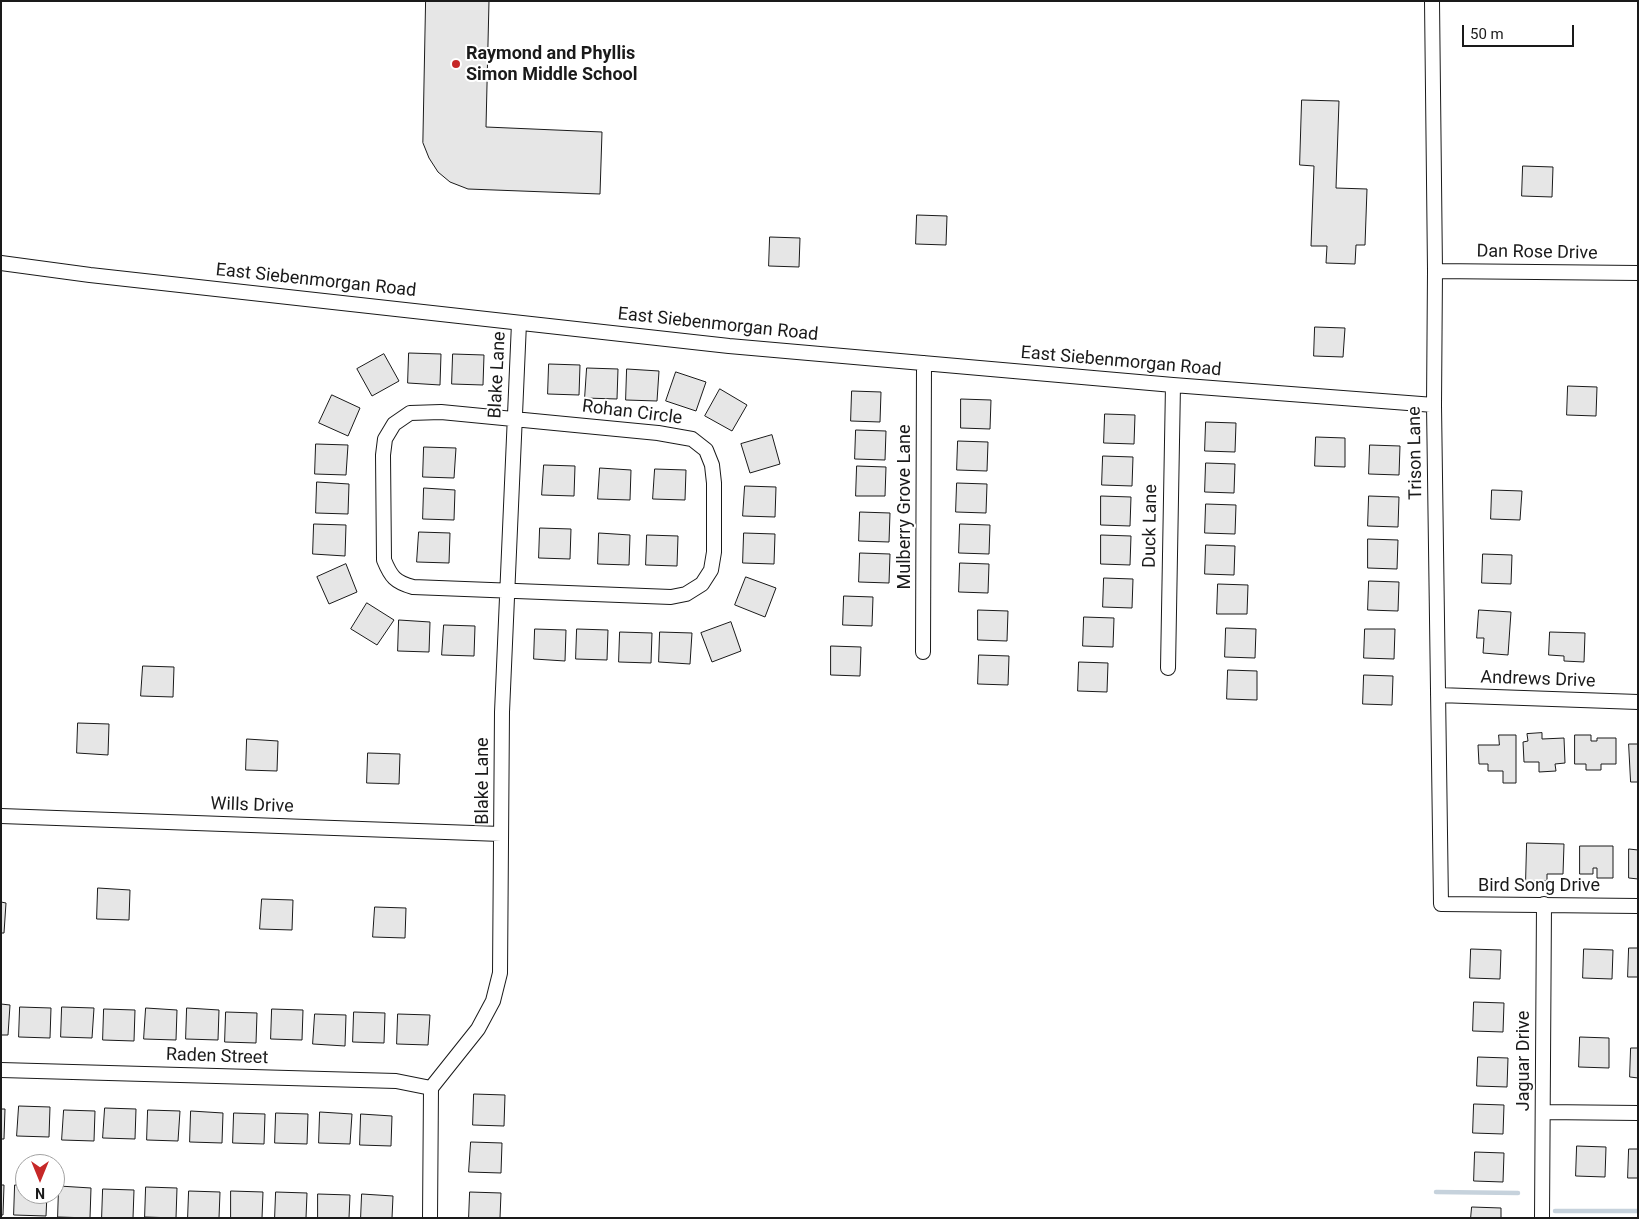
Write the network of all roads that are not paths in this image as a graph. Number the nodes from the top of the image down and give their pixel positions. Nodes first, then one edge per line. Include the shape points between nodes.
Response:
1 (1432, 1) edge
2 (1, 263) edge
3 (1435, 270) junction
4 (1638, 273) edge
5 (519, 323) junction
6 (924, 363) junction
7 (1173, 385) junction
8 (1434, 405) junction
9 (514, 419) junction
10 (507, 592) junction
11 (922, 652) dead end
12 (1168, 668) dead end
13 (1438, 696) junction
14 (1638, 702) edge
15 (1, 816) edge
16 (501, 834) junction
17 (1441, 904) joint
18 (1544, 904) junction
19 (1638, 906) edge
20 (1, 1070) edge
21 (431, 1088) junction
22 (1543, 1112) junction
23 (1638, 1113) edge
24 (430, 1218) edge
25 (1542, 1218) edge

1 - 3 street, Trison Lane
2 - 5 street, East Siebenmorgan Road
3 - 4 street, Dan Rose Drive
3 - 8 street, Trison Lane
5 - 6 street, East Siebenmorgan Road
5 - 9 street, Blake Lane
6 - 7 street, East Siebenmorgan Road
6 - 11 street, Mulberry Grove Lane
7 - 8 street, East Siebenmorgan Road
7 - 12 street, Duck Lane
8 - 13 street, Trison Lane
9 - 10 street, Blake Lane
9 - 10 street, Rohan Circle via 441,412 410,413 394,424 385,439 383,455 384,560 389,573 400,584 413,587
9 - 10 street, Rohan Circle via 692,439 706,450 712,465 714,552 711,570 702,584 686,594 670,598
10 - 16 street, Blake Lane
13 - 14 street, Andrews Drive
13 - 17 street, Trison Lane
15 - 16 street, Wills Drive
16 - 21 street, Blake Lane via 500,973 493,1001 478,1029
17 - 18 street, Bird Song Drive
18 - 19 street, Bird Song Drive
18 - 22 street, Jaguar Drive
20 - 21 street, Raden Street via 396,1081
21 - 24 street
22 - 23 street
22 - 25 street, Jaguar Drive

